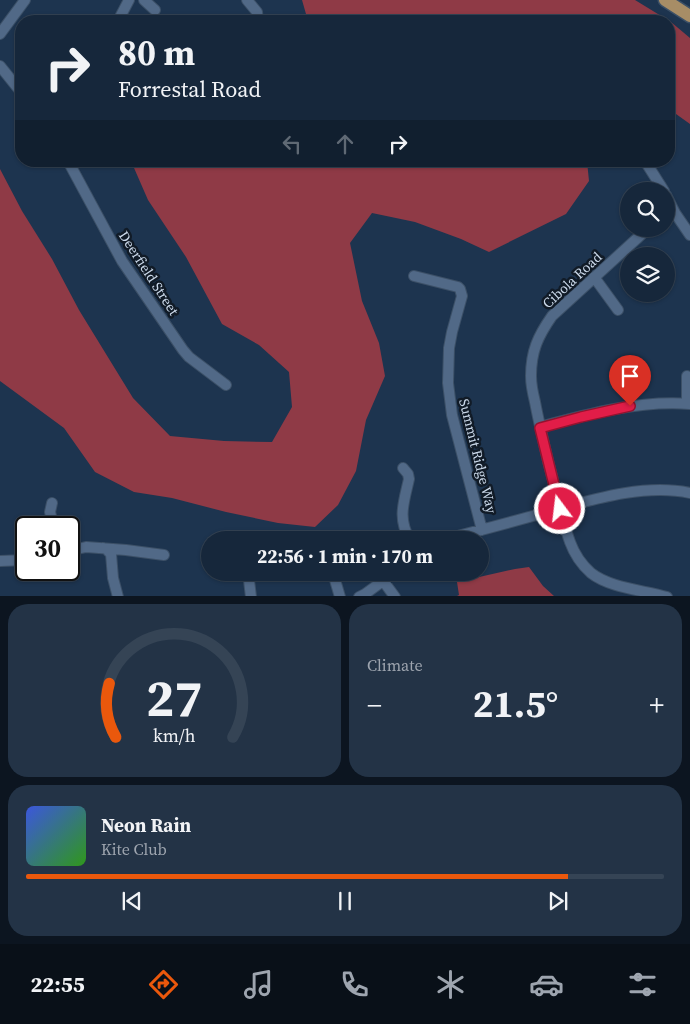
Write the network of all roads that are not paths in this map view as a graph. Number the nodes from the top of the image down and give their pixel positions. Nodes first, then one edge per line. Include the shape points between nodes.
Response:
1 (25, 0) edge
2 (129, 0) edge
3 (144, 0) edge
4 (247, 0) edge
5 (670, 1) edge
6 (155, 10) dead end
7 (121, 15) edge
8 (257, 15) edge
9 (690, 16) edge
10 (0, 34) edge
11 (0, 66) edge
12 (15, 85) edge
13 (71, 167) edge
14 (650, 167) edge
15 (659, 182) edge
16 (675, 220) edge
17 (690, 235) edge
18 (639, 237) edge
19 (414, 276) dead end
20 (594, 277) junction
21 (618, 310) dead end
22 (687, 376) dead end
23 (226, 385) dead end
24 (689, 403) edge
25 (540, 428) junction
26 (403, 468) dead end
27 (690, 493) edge
28 (52, 503) dead end
29 (560, 509) junction
30 (51, 516) edge
31 (482, 530) junction
32 (405, 531) edge
33 (478, 531) edge
34 (80, 548) edge
35 (103, 548) junction
36 (164, 555) dead end
37 (15, 560) edge
38 (0, 561) edge
39 (249, 581) edge
40 (335, 581) edge
41 (384, 582) joint
42 (118, 596) edge
43 (251, 596) edge
44 (340, 596) edge
45 (359, 596) edge
46 (395, 596) edge
47 (667, 596) edge

1 - 10 street
2 - 7 street
3 - 6 street
4 - 8 street
5 - 9 main road
11 - 12 street
13 - 23 street, Deerfield Street via 122,261 183,350
14 - 15 street
16 - 17 street
18 - 20 street, Cibola Road
19 - 31 street, Summit Ridge Way via 458,287 462,296 449,348 448,384 452,415
20 - 21 street
20 - 25 street, Cibola Road via 552,316 535,346 531,378
22 - 24 street
24 - 25 street via 646,404
25 - 29 street, Cibola Road
26 - 32 street via 409,479 402,511
27 - 29 street via 632,491
28 - 30 street
29 - 31 street
29 - 47 street, Cibola Road via 570,542 580,561 592,573 622,586
31 - 33 street
34 - 35 street
35 - 36 street
35 - 42 street via 111,554
37 - 38 street
39 - 43 street
40 - 44 street
41 - 45 street
41 - 46 street

